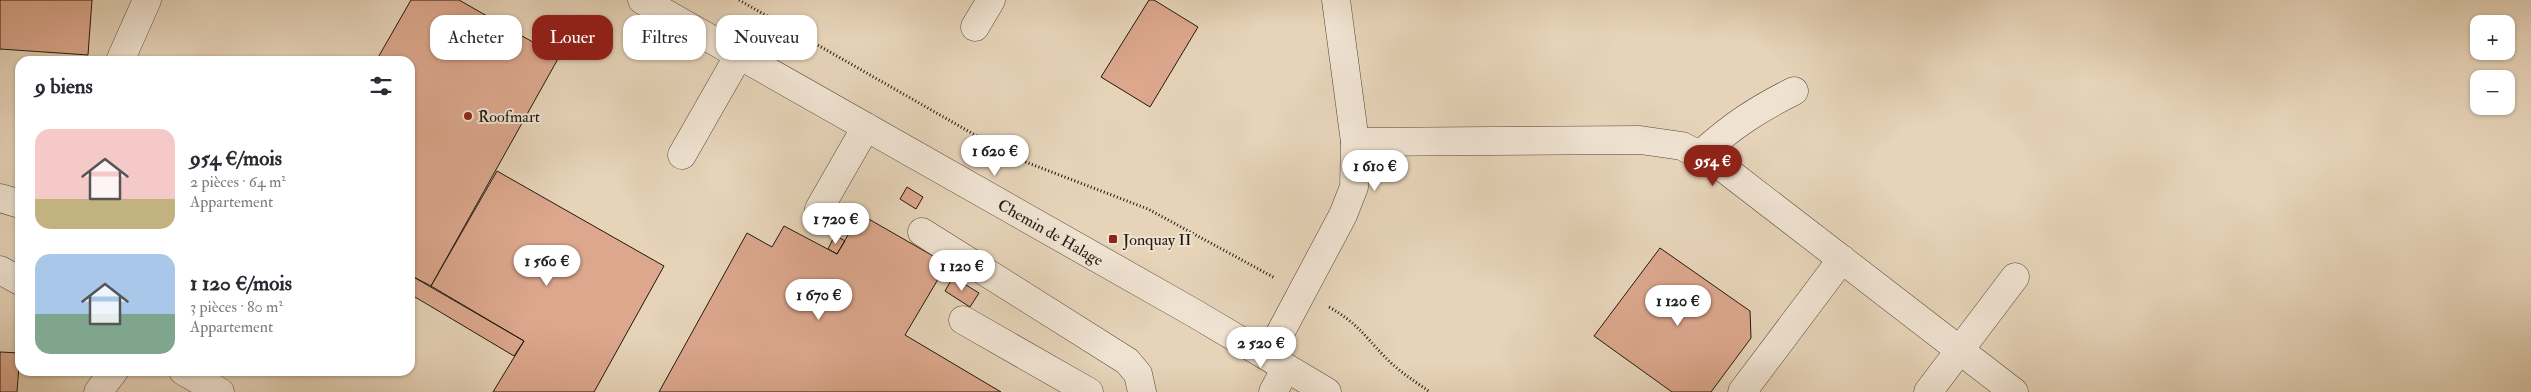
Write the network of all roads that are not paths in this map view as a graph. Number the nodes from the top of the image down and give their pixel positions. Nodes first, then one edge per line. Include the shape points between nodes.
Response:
1 (147, 0) edge
2 (642, 0) edge
3 (991, 0) edge
4 (1336, 0) edge
5 (975, 27) dead end
6 (716, 42) edge
7 (122, 56) edge
8 (736, 60) edge
9 (748, 60) edge
10 (1794, 91) dead end
11 (866, 127) junction
12 (1355, 142) junction
13 (1701, 154) junction
14 (682, 155) dead end
15 (0, 198) edge
16 (15, 202) edge
17 (819, 209) dead end
18 (922, 232) dead end
19 (1842, 259) junction
20 (0, 270) edge
21 (2015, 277) dead end
22 (15, 278) edge
23 (963, 320) dead end
24 (1959, 350) junction
25 (1277, 362) junction
26 (110, 376) edge
27 (192, 376) edge
28 (98, 392) edge
29 (220, 392) edge
30 (1089, 392) edge
31 (1142, 392) edge
32 (1272, 392) edge
33 (1327, 392) edge
34 (1742, 392) edge
35 (1928, 392) edge
36 (2014, 392) edge

1 - 7 street
2 - 6 street, Chemin de Halage
3 - 5 street
4 - 12 street
8 - 14 street
9 - 11 street, Chemin de Halage
10 - 13 street via 1759,108
11 - 17 street
11 - 25 street, Chemin de Halage
12 - 13 street via 1640,140 1682,146
12 - 25 street via 1354,187 1343,215 1302,292
13 - 19 street
15 - 16 street
18 - 31 street via 1127,361 1138,374
19 - 24 street
19 - 34 street
20 - 22 street
21 - 24 street
23 - 30 street
24 - 35 street
24 - 36 street
25 - 32 street
25 - 33 street, Chemin de Halage
26 - 28 street
27 - 29 street

